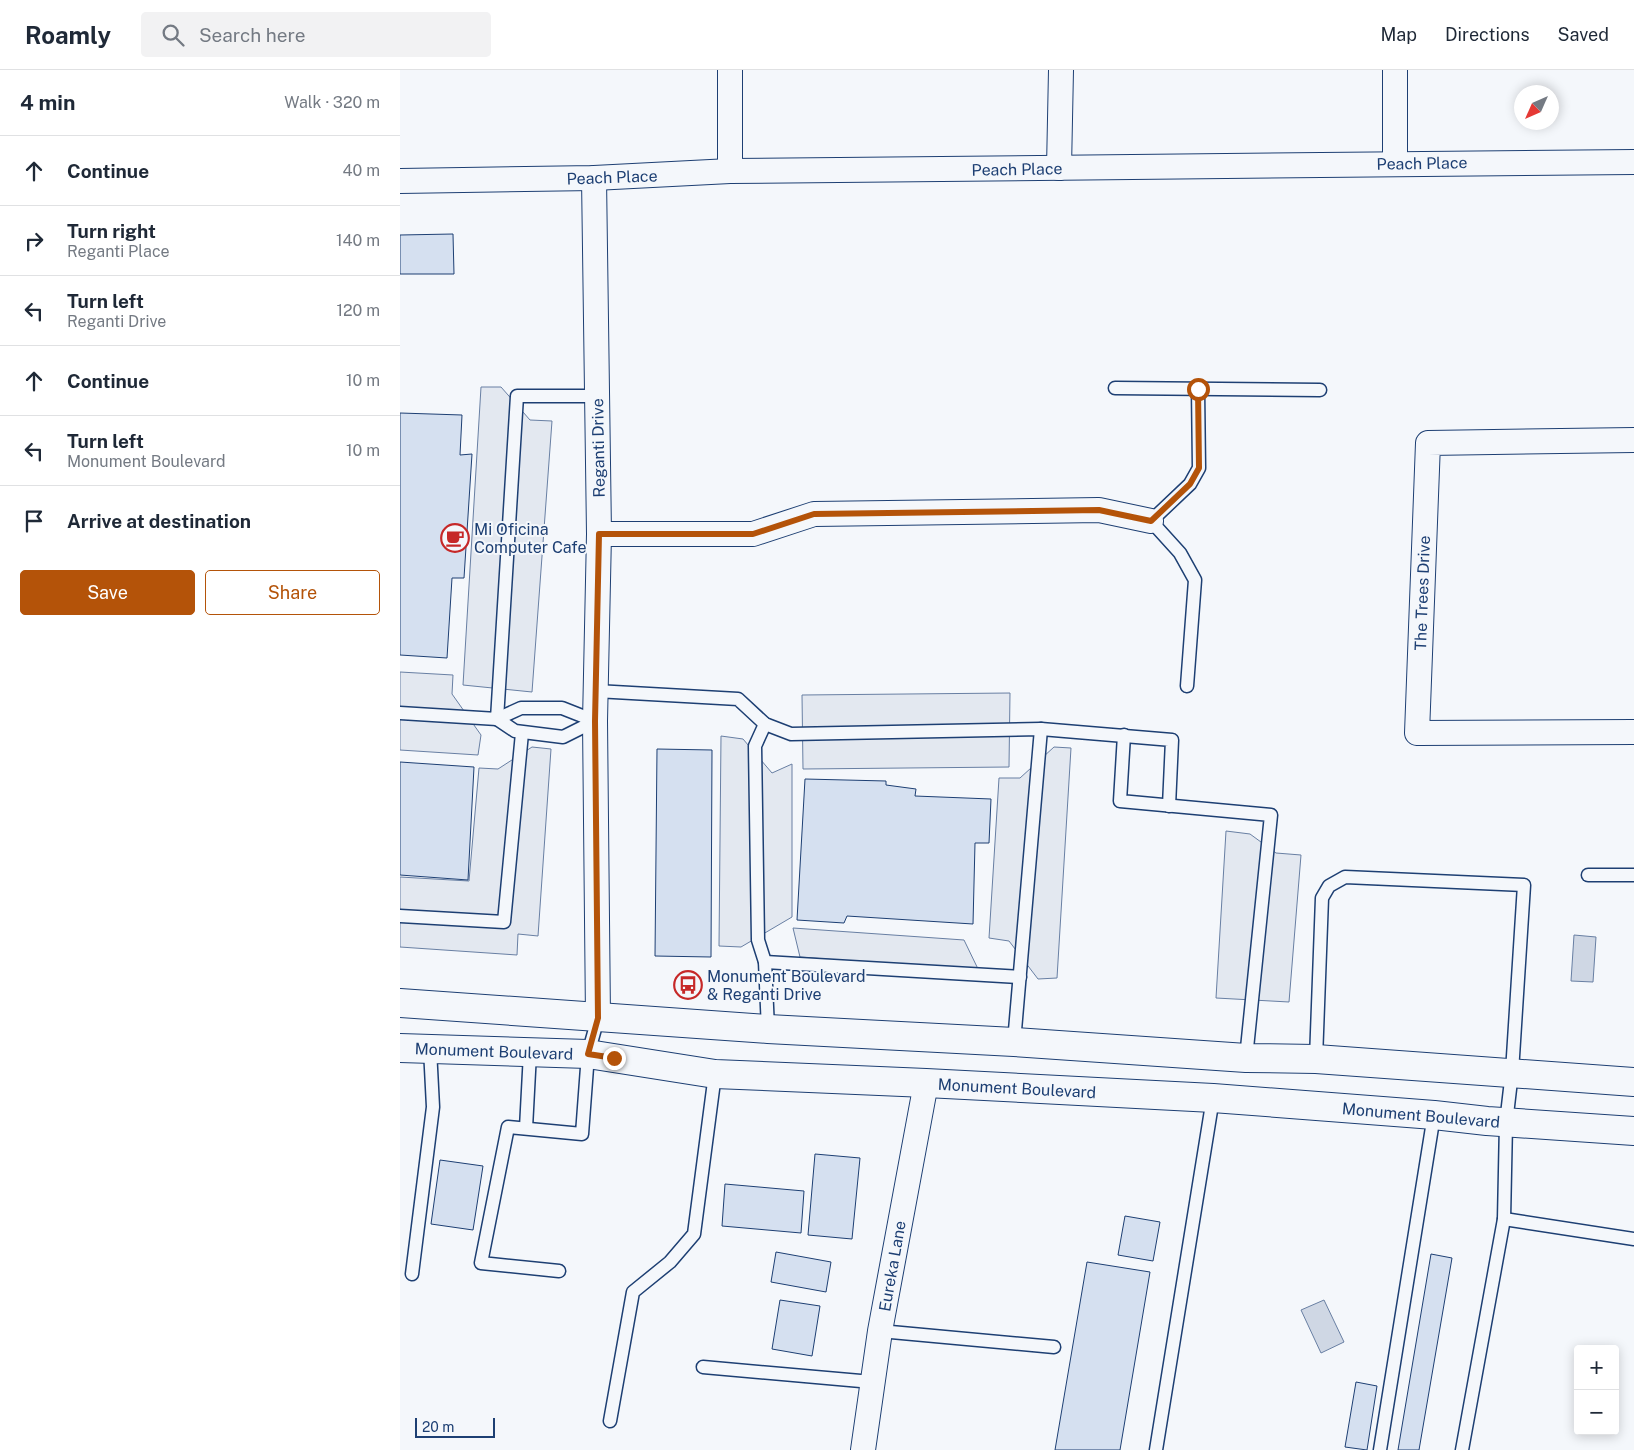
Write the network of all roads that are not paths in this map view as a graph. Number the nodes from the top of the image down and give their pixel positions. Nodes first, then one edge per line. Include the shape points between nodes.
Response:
1 (730, 70) edge
2 (1061, 70) edge
3 (1395, 70) edge
4 (1634, 162) edge
5 (1395, 164) junction
6 (1059, 168) junction
7 (730, 171) junction
8 (594, 178) junction
9 (400, 181) edge
10 (1115, 388) dead end
11 (1198, 389) junction
12 (1320, 390) dead end
13 (598, 396) junction
14 (1634, 440) edge
15 (1151, 521) junction
16 (599, 534) junction
17 (1187, 686) dead end
18 (596, 691) junction
19 (400, 714) edge
20 (498, 719) junction
21 (595, 721) junction
22 (765, 724) junction
23 (1041, 729) junction
24 (1634, 732) edge
25 (522, 733) junction
26 (1124, 735) junction
27 (1169, 806) junction
28 (1588, 875) dead end
29 (1634, 875) edge
30 (400, 916) edge
31 (765, 962) junction
32 (1020, 977) junction
33 (400, 1003) edge
34 (598, 1018) junction
35 (768, 1029) junction
36 (1014, 1042) junction
37 (400, 1048) edge
38 (430, 1049) junction
39 (530, 1053) junction
40 (588, 1054) junction
41 (1246, 1058) junction
42 (1316, 1059) junction
43 (1512, 1072) junction
44 (715, 1074) junction
45 (926, 1082) junction
46 (1634, 1082) edge
47 (1214, 1098) junction
48 (1434, 1115) junction
49 (1506, 1123) junction
50 (526, 1128) junction
51 (1634, 1132) edge
52 (1504, 1219) junction
53 (1634, 1240) edge
54 (559, 1271) dead end
55 (412, 1274) dead end
56 (880, 1331) junction
57 (1054, 1346) dead end
58 (703, 1367) dead end
59 (872, 1382) junction
60 (610, 1421) dead end
61 (862, 1450) edge
62 (1156, 1450) edge
63 (1380, 1450) edge
64 (1462, 1450) edge

1 - 7 street
2 - 6 street
3 - 5 street
4 - 5 street, Peach Place
5 - 6 street, Peach Place
6 - 7 street, Peach Place
7 - 8 street, Peach Place
8 - 9 street, Peach Place
8 - 13 street, Reganti Drive
10 - 11 lane
11 - 12 lane
11 - 15 lane via 1199,468 1190,484
13 - 16 street, Reganti Drive
13 - 20 lane via 516,396
14 - 24 street, The Trees Drive via 1428,443 1417,733
15 - 16 street via 1099,510 814,514 753,534
15 - 17 lane via 1180,553 1195,580
16 - 18 street, Reganti Drive
18 - 21 street, Reganti Drive
18 - 22 lane via 738,699
19 - 20 lane
20 - 21 lane via 521,708 562,708
20 - 25 lane
21 - 25 lane via 563,737
21 - 34 street, Reganti Drive
22 - 23 lane via 791,734
22 - 31 lane via 755,746 758,940
23 - 26 lane
23 - 32 lane
25 - 30 lane via 504,922
26 - 27 lane via 1172,740
26 - 27 lane via 1120,801
27 - 41 lane via 1271,815
28 - 29 lane
31 - 32 lane
31 - 35 lane
32 - 36 lane
33 - 34 main road
34 - 35 main road
34 - 40 lane
35 - 36 main road
36 - 41 main road
37 - 38 main road, Monument Boulevard
38 - 39 main road, Monument Boulevard
38 - 55 lane via 433,1107
39 - 40 main road, Monument Boulevard
39 - 50 lane
40 - 44 main road, Monument Boulevard
40 - 50 lane via 582,1134
41 - 42 main road
42 - 43 main road
42 - 43 lane via 1322,898 1329,886 1345,877 1524,885
43 - 46 main road
43 - 49 lane
44 - 45 main road, Monument Boulevard
44 - 60 lane via 694,1234 670,1262 633,1292
45 - 47 main road, Monument Boulevard
45 - 56 street, Eureka Lane
47 - 48 main road, Monument Boulevard
47 - 62 lane
48 - 49 main road, Monument Boulevard
48 - 63 lane
49 - 51 main road, Monument Boulevard
49 - 52 lane
50 - 54 lane via 508,1127 481,1263
52 - 53 lane
52 - 64 lane
56 - 57 lane
56 - 59 street, Eureka Lane
58 - 59 lane
59 - 61 street, Eureka Lane

